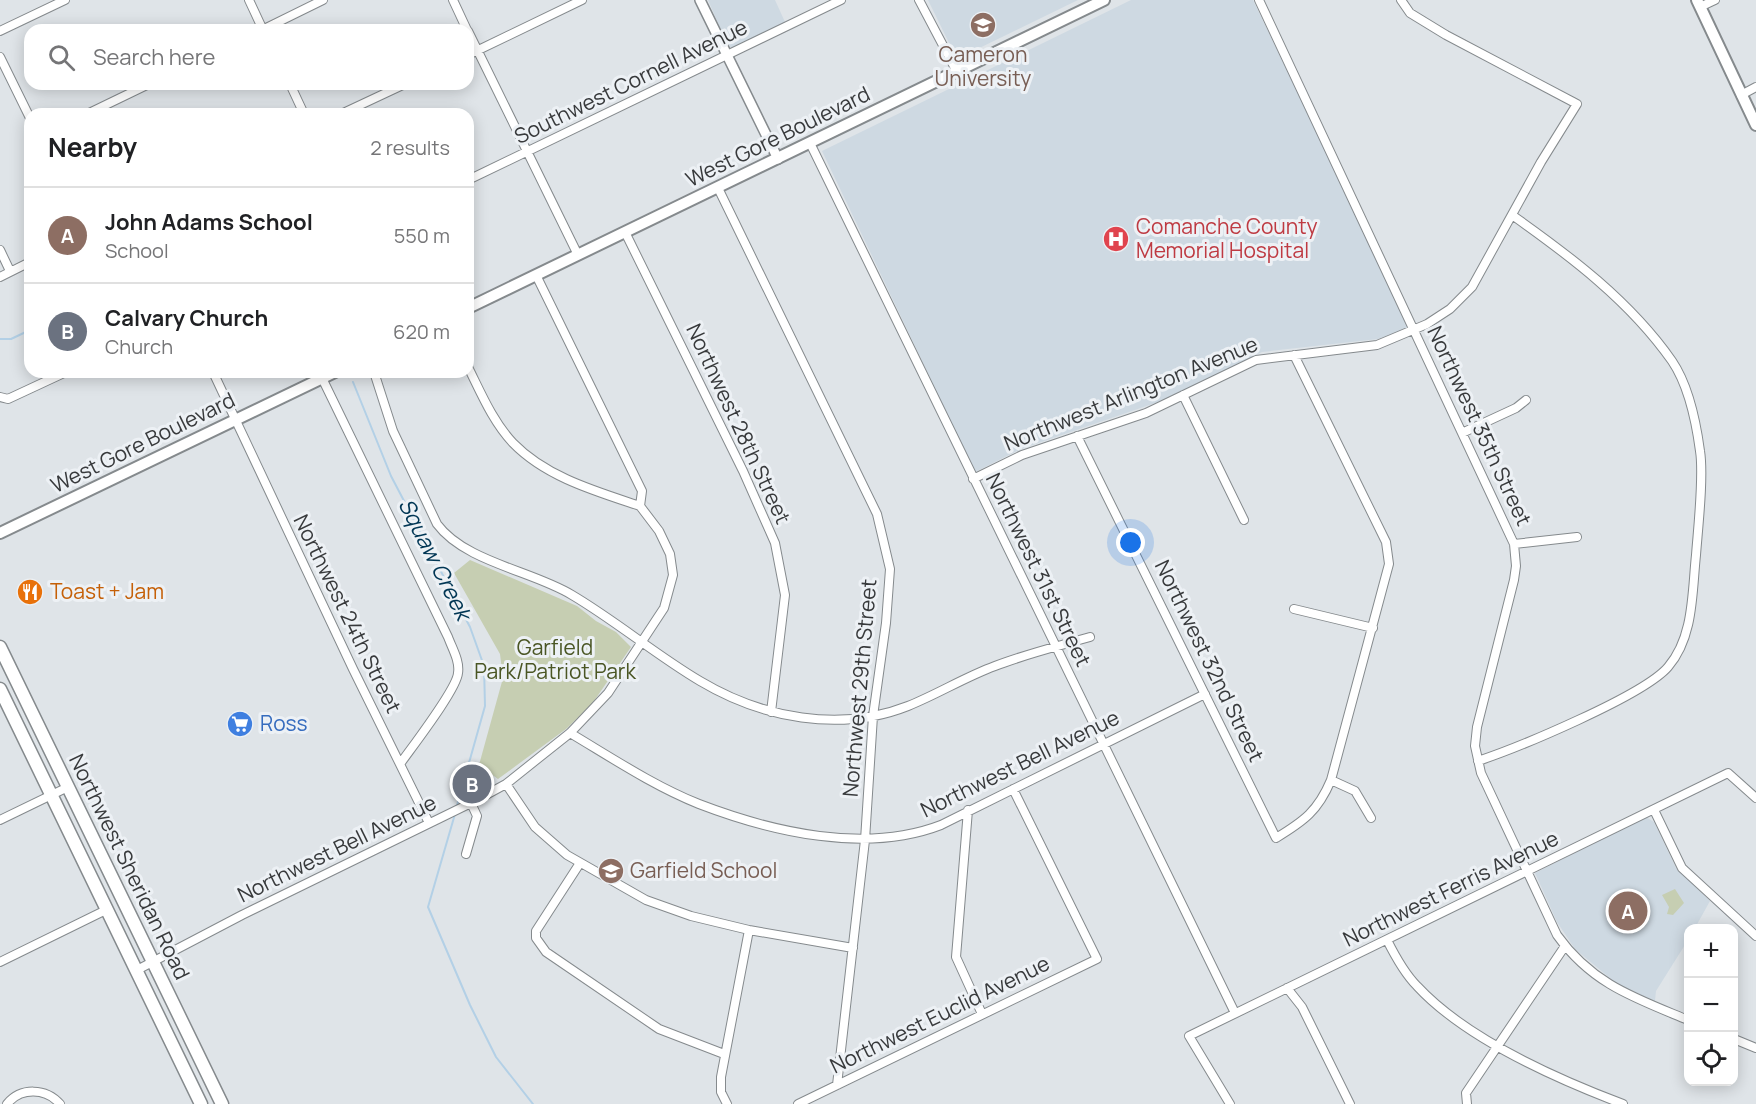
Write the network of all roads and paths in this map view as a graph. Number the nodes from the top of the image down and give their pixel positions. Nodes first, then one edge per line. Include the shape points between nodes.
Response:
1 (65, 0) edge
2 (249, 0) edge
3 (323, 0) edge
4 (453, 0) edge
5 (582, 0) edge
6 (700, 0) edge
7 (841, 0) edge
8 (920, 0) edge
9 (1104, 0) edge
10 (1259, 0) edge
11 (1401, 0) edge
12 (1715, 0) edge
13 (1698, 4) edge
14 (260, 24) edge
15 (275, 24) edge
16 (465, 24) edge
17 (0, 31) edge
18 (474, 44) edge
19 (477, 50) junction
20 (474, 52) edge
21 (727, 56) junction
22 (0, 57) edge
23 (957, 72) junction
24 (1756, 87) edge
25 (137, 90) edge
26 (293, 90) edge
27 (392, 90) edge
28 (1741, 95) junction
29 (25, 108) edge
30 (99, 108) edge
31 (301, 108) edge
32 (354, 108) edge
33 (1756, 125) edge
34 (810, 143) junction
35 (527, 152) junction
36 (778, 159) junction
37 (474, 177) edge
38 (718, 188) junction
39 (1512, 214) junction
40 (625, 232) junction
41 (0, 250) edge
42 (578, 255) junction
43 (24, 265) edge
44 (10, 271) junction
45 (536, 275) junction
46 (0, 277) edge
47 (474, 305) edge
48 (1414, 330) junction
49 (1294, 355) junction
50 (53, 378) edge
51 (216, 378) edge
52 (322, 378) joint
53 (376, 378) edge
54 (474, 378) edge
55 (1184, 395) junction
56 (0, 397) edge
57 (1526, 400) dead end
58 (234, 420) junction
59 (1462, 433) junction
60 (1077, 436) junction
61 (973, 479) junction
62 (640, 506) junction
63 (1244, 520) dead end
64 (0, 533) edge
65 (1577, 537) dead end
66 (1514, 544) junction
67 (1294, 609) dead end
68 (1372, 628) junction
69 (1090, 637) dead end
70 (643, 641) junction
71 (0, 647) edge
72 (1058, 647) junction
73 (0, 688) edge
74 (1205, 694) junction
75 (771, 712) junction
76 (873, 716) junction
77 (570, 732) junction
78 (1103, 745) junction
79 (1478, 761) junction
80 (400, 764) junction
81 (1331, 780) junction
82 (506, 784) junction
83 (68, 787) junction
84 (1012, 789) junction
85 (53, 795) junction
86 (1756, 798) edge
87 (468, 804) junction
88 (968, 810) junction
89 (1654, 810) junction
90 (1371, 818) dead end
91 (0, 820) edge
92 (429, 823) junction
93 (865, 840) junction
94 (466, 854) dead end
95 (579, 863) junction
96 (1529, 872) junction
97 (108, 909) junction
98 (750, 930) junction
99 (1756, 936) edge
100 (1387, 940) junction
101 (1565, 946) junction
102 (853, 948) junction
103 (153, 961) junction
104 (0, 962) edge
105 (137, 970) junction
106 (1287, 988) junction
107 (1235, 1013) junction
108 (982, 1014) junction
109 (1684, 1018) edge
110 (1738, 1041) edge
111 (1498, 1045) junction
112 (1756, 1048) edge
113 (724, 1054) junction
114 (837, 1085) junction
115 (7, 1104) edge
116 (60, 1104) edge
117 (201, 1104) edge
118 (222, 1104) edge
119 (727, 1104) edge
120 (798, 1104) edge
121 (1230, 1104) edge
122 (1350, 1104) edge
123 (1467, 1104) edge
124 (1623, 1104) edge

1 - 17 street
2 - 14 street
3 - 15 street
4 - 16 street
5 - 19 street
6 - 21 street
7 - 21 street, Southwest Cornell Avenue
8 - 23 street
9 - 23 main road, West Gore Boulevard
10 - 48 street, Northwest 35th Street
11 - 39 street, Northwest Arlington Avenue via 1410,13 1446,35 1577,104
12 - 13 street
13 - 28 main road
18 - 19 street
19 - 20 street
19 - 35 street
21 - 35 street, Southwest Cornell Avenue
21 - 36 street
22 - 29 street
23 - 34 main road, West Gore Boulevard
24 - 28 street
25 - 30 street
26 - 31 street
27 - 32 street
28 - 33 main road
34 - 36 main road, West Gore Boulevard
34 - 61 street, Northwest 31st Street
35 - 37 street, Southwest Cornell Avenue
35 - 42 street
36 - 38 main road, West Gore Boulevard
38 - 40 main road, West Gore Boulevard
38 - 76 street, Northwest 29th Street via 877,514 890,569
39 - 48 street, Northwest Arlington Avenue via 1472,287 1450,309
39 - 79 street via 1574,259 1644,328 1672,362 1694,414 1701,454 1696,549 1689,623 1680,649 1667,668 1632,692 1563,726
40 - 42 main road, West Gore Boulevard
40 - 75 street, Northwest 28th Street via 775,543 785,595
41 - 44 street
42 - 45 main road, West Gore Boulevard
43 - 44 street
44 - 46 street
45 - 47 main road, West Gore Boulevard
45 - 62 street via 642,491
48 - 49 street, Northwest Arlington Avenue via 1377,345
48 - 59 street, Northwest 35th Street
49 - 55 street, Northwest Arlington Avenue via 1256,360
49 - 68 street via 1386,542 1389,564
50 - 56 street via 8,399
51 - 58 street, Northwest 24th Street
52 - 58 main road, West Gore Boulevard
52 - 80 street via 458,664 458,676 450,691
53 - 70 street via 393,431 446,536 570,594
54 - 62 street via 512,442 536,463 581,486
55 - 60 street, Northwest Arlington Avenue via 1146,413
55 - 63 street
57 - 59 street
58 - 64 main road, West Gore Boulevard
58 - 80 street, Northwest 24th Street
59 - 66 street, Northwest 35th Street
60 - 61 street, Northwest Arlington Avenue via 1022,454
60 - 74 street, Northwest 32nd Street
61 - 72 street, Northwest 31st Street
62 - 70 street via 659,531 670,554 673,575 664,608
65 - 66 street
66 - 79 street, Northwest 35th Street via 1514,580 1477,727
67 - 68 street
68 - 81 street
69 - 72 street
70 - 75 street via 699,681 740,702
70 - 77 street via 608,693
71 - 83 main road, Northwest Sheridan Road
72 - 76 street via 994,666 907,706
72 - 78 street, Northwest 31st Street
73 - 85 main road, Northwest Sheridan Road
74 - 78 street, Northwest Bell Avenue
74 - 81 street, Northwest 32nd Street via 1276,838 1314,812
75 - 76 street via 810,719
76 - 93 street, Northwest 29th Street
77 - 82 street, Northwest Bell Avenue
77 - 93 street, Northwest Bell Avenue via 639,774 698,803 747,820
78 - 84 street, Northwest Bell Avenue
78 - 107 street, Northwest 31st Street
79 - 96 street, Northwest 35th Street
80 - 92 street, Northwest 24th Street
81 - 90 street via 1355,791
82 - 87 street, Northwest Bell Avenue
82 - 95 street via 535,827
83 - 85 street
83 - 103 main road, Northwest Sheridan Road
84 - 88 street, Northwest Bell Avenue
84 - 108 street, Northwest Euclid Avenue via 1097,959
85 - 91 street
85 - 97 main road, Northwest Sheridan Road
86 - 89 street, Northwest Ferris Avenue via 1728,773
87 - 92 street, Northwest Bell Avenue
87 - 94 street via 477,816
88 - 93 street, Northwest Bell Avenue via 919,833
88 - 108 street via 957,957
89 - 96 street, Northwest Ferris Avenue
89 - 99 street via 1682,868
92 - 103 street, Northwest Bell Avenue
93 - 102 street, Northwest 29th Street
95 - 98 street via 646,900
95 - 113 street via 536,931 539,945 659,1029
96 - 100 street, Northwest Ferris Avenue
96 - 101 street, Northwest 35th Street
97 - 104 street
97 - 105 main road, Northwest Sheridan Road
98 - 102 street
98 - 113 street
100 - 106 street, Northwest Ferris Avenue
100 - 111 street via 1416,986 1467,1028
101 - 109 street, Northwest 35th Street via 1579,963 1614,989
101 - 111 street
102 - 114 street, Northwest 29th Street
103 - 105 street, Northwest Bell Avenue
103 - 118 main road, Northwest Sheridan Road
105 - 117 main road, Northwest Sheridan Road
106 - 107 street, Northwest Ferris Avenue
106 - 122 street via 1302,1007
107 - 121 street, Northwest Ferris Avenue via 1189,1036
108 - 114 street, Northwest Euclid Avenue
110 - 112 street
111 - 123 street via 1466,1093
111 - 124 street via 1585,1090
113 - 119 street via 721,1092
114 - 120 street, Northwest Euclid Avenue
115 - 116 street via 23,1092 38,1091

